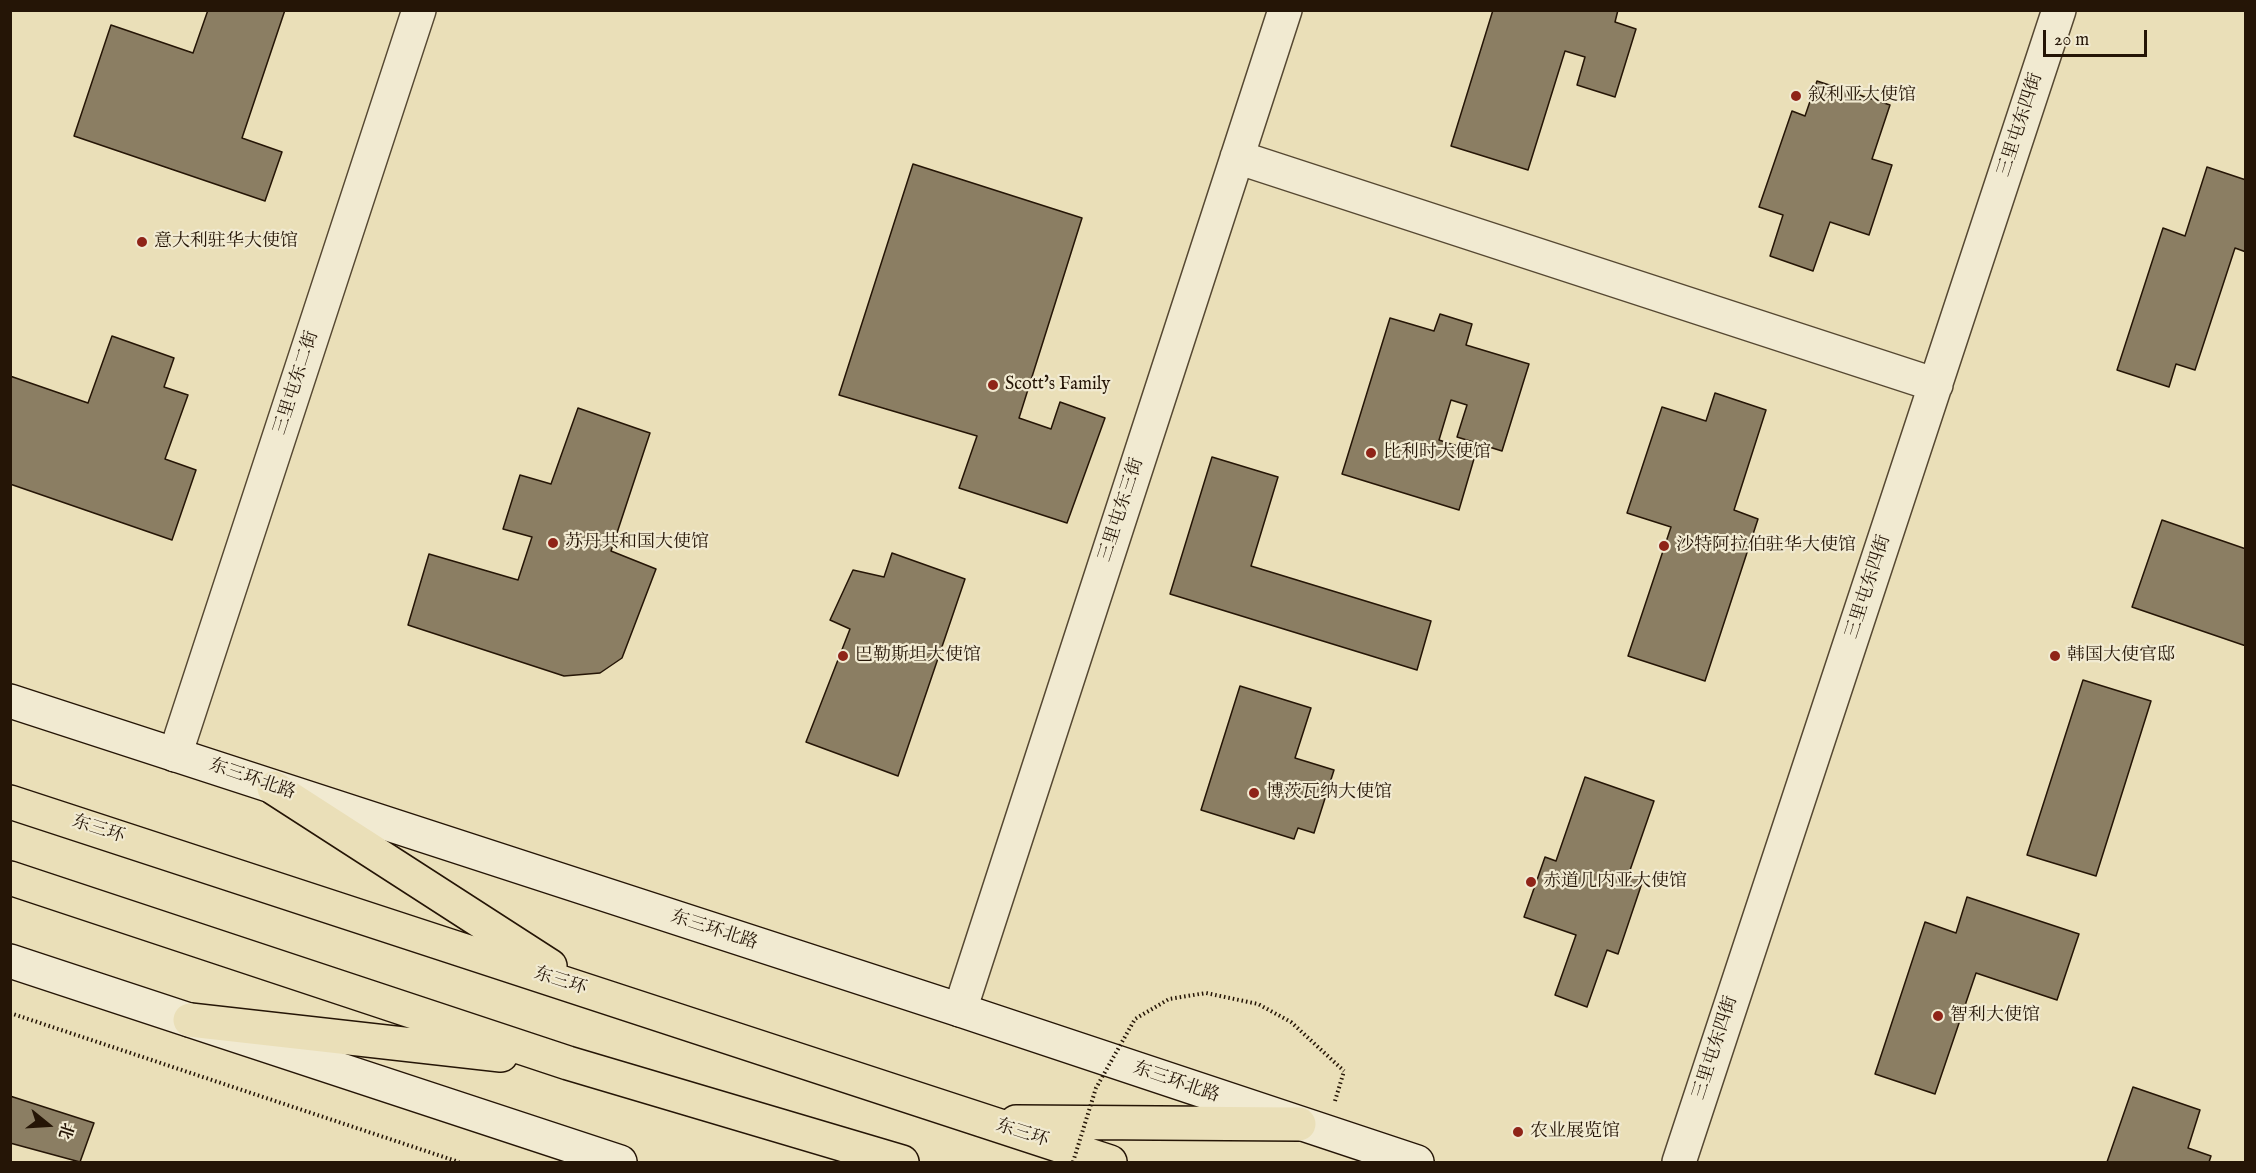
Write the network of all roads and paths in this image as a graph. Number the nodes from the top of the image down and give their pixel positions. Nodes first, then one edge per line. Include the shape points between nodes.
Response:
1 (420, 10) edge
2 (1286, 10) edge
3 (2059, 10) edge
4 (1237, 157) junction
5 (1936, 385) junction
6 (10, 701) edge
7 (176, 755) junction
8 (274, 788) junction
9 (10, 801) edge
10 (10, 878) edge
11 (10, 961) edge
12 (589, 992) junction
13 (960, 1010) junction
14 (10, 1013) edge
15 (190, 1020) junction
16 (568, 1063) junction
17 (1344, 1071) dead end
18 (982, 1121) junction
19 (1299, 1124) junction
20 (459, 1162) edge
21 (620, 1162) edge
22 (902, 1162) edge
23 (1073, 1162) edge
24 (1110, 1162) edge
25 (1417, 1162) edge
26 (1678, 1162) edge

1 - 7 street, 三里屯东二街
2 - 4 street, 三里屯东三街
3 - 5 street, 三里屯东四街
4 - 5 street
4 - 13 street, 三里屯东三街
5 - 26 street, 三里屯东四街
6 - 7 street, 东三环北路
7 - 8 street, 东三环北路
8 - 12 highway
8 - 13 street, 东三环北路
9 - 12 highway, 东三环
10 - 16 highway
11 - 15 street
12 - 18 highway, 东三环
13 - 19 street, 东三环北路
14 - 20 path
15 - 16 highway
15 - 21 street
16 - 22 highway
17 - 23 path, bridge via 1291,1022 1258,1004 1206,993 1168,999 1135,1019 1096,1088
18 - 19 highway
18 - 24 highway, 东三环
19 - 25 street, 东三环北路

